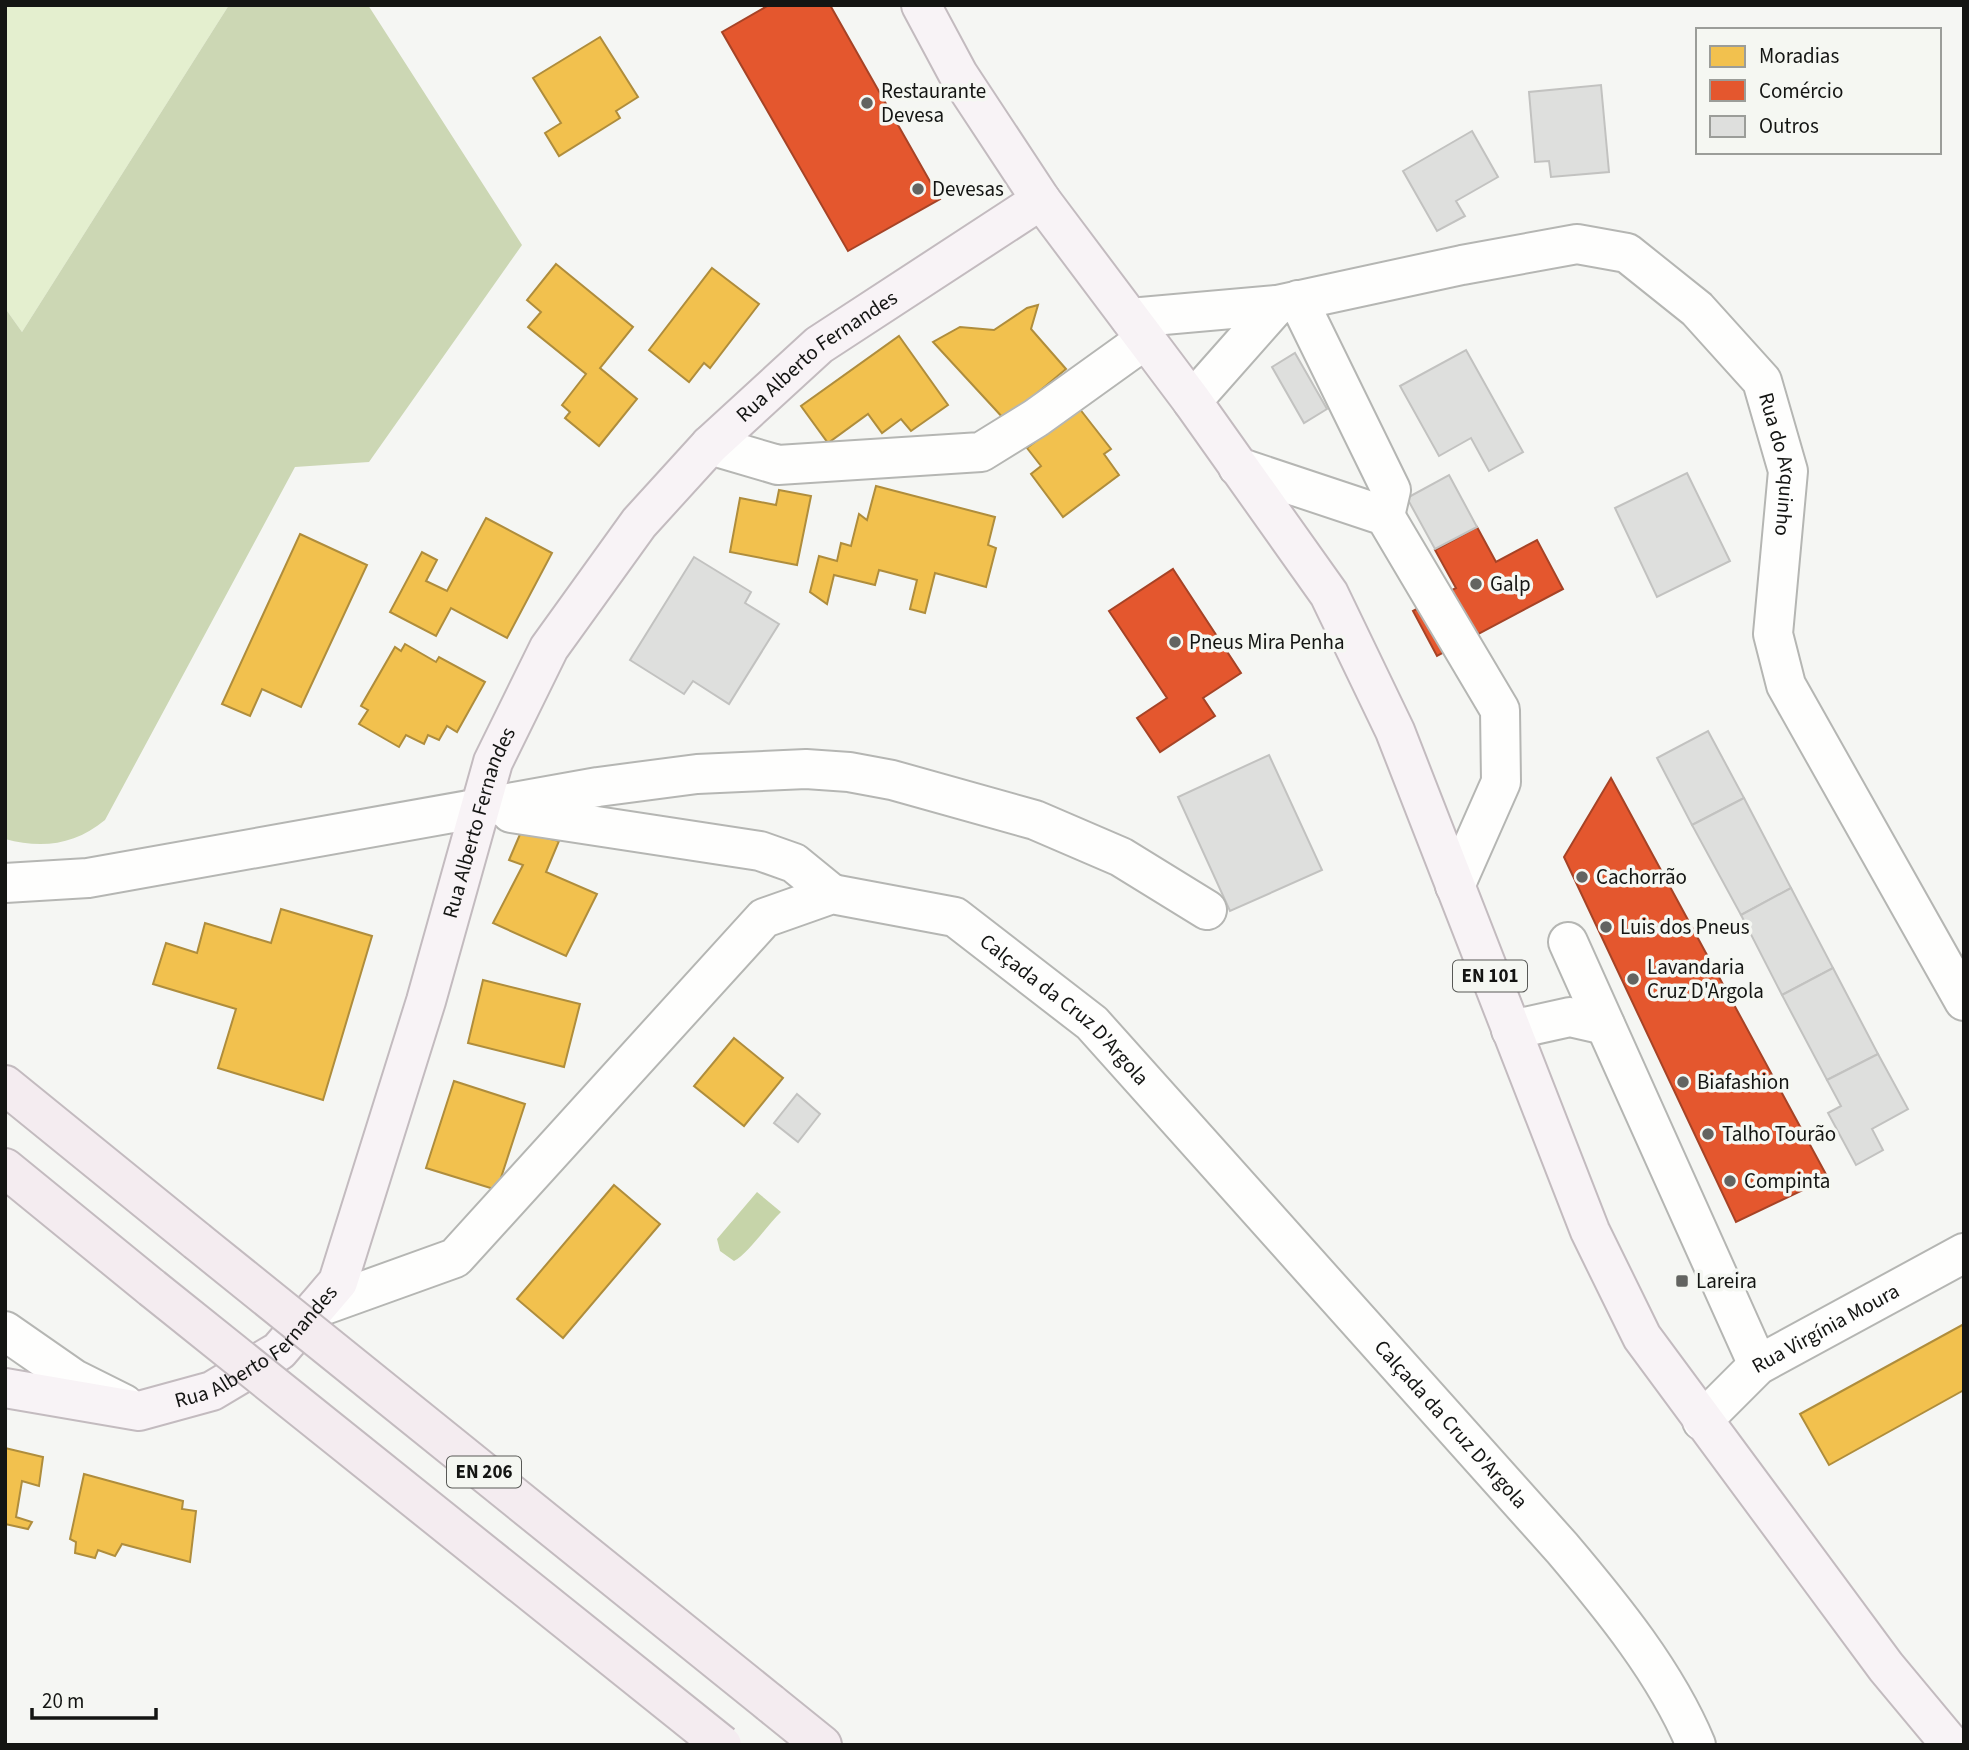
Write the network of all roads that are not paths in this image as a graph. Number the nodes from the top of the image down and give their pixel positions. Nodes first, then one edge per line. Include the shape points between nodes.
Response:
1 (921, 5) edge
2 (1041, 200) junction
3 (1288, 302) junction
4 (1138, 328) junction
5 (1192, 401) junction
6 (710, 445) junction
7 (1238, 467) junction
8 (1385, 516) junction
9 (479, 808) junction
10 (5, 883) edge
11 (1455, 886) junction
12 (832, 894) junction
13 (1207, 910) dead end
14 (1568, 942) dead end
15 (1964, 1001) edge
16 (1605, 1025) junction
17 (1511, 1030) junction
18 (5, 1085) edge
19 (5, 1168) edge
20 (1964, 1253) edge
21 (316, 1308) junction
22 (5, 1331) edge
23 (1758, 1365) junction
24 (5, 1388) edge
25 (139, 1411) junction
26 (1702, 1421) junction
27 (1692, 1735) edge
28 (722, 1745) edge
29 (822, 1745) edge
30 (1951, 1745) edge

1 - 2 main road, EN 101 via 958,74
2 - 4 main road, EN 101
2 - 6 main road, Rua Alberto Fernandes via 819,345
3 - 4 street, Rua do Arquinho
3 - 5 street
3 - 8 street via 1391,491
3 - 15 street, Rua do Arquinho via 1577,244 1627,253 1697,309 1762,381 1788,471 1773,634 1786,685
4 - 5 main road, EN 101
4 - 6 street via 1036,418 981,452 778,465
5 - 7 main road, EN 101
6 - 9 main road, Rua Alberto Fernandes via 639,523 549,648 493,762
7 - 8 street
7 - 11 main road, EN 101 via 1329,594 1395,732
8 - 11 street via 1500,710 1501,782
9 - 10 street via 88,878
9 - 12 street via 760,851 794,863
9 - 13 street via 697,774 806,769 849,772 1035,820 1121,857
9 - 21 main road, Rua Alberto Fernandes via 378,1160 338,1282
11 - 17 main road, EN 101
12 - 21 street via 764,918 455,1258
12 - 27 street, Calçada da Cruz D'Argola via 955,917 1092,1023 1600,1592
14 - 16 street
16 - 17 street via 1570,1017
16 - 23 street
17 - 26 main road, EN 101 via 1590,1231 1642,1337
18 - 29 highway, EN 206, bridge
19 - 28 highway, EN 206, bridge
20 - 23 street, Rua Virgínia Moura
21 - 25 main road, Rua Alberto Fernandes via 279,1352 212,1391
22 - 25 street via 74,1379
23 - 26 street, Rua Virgínia Moura
24 - 25 main road, Rua Alberto Fernandes
26 - 30 main road, EN 101 via 1886,1667

